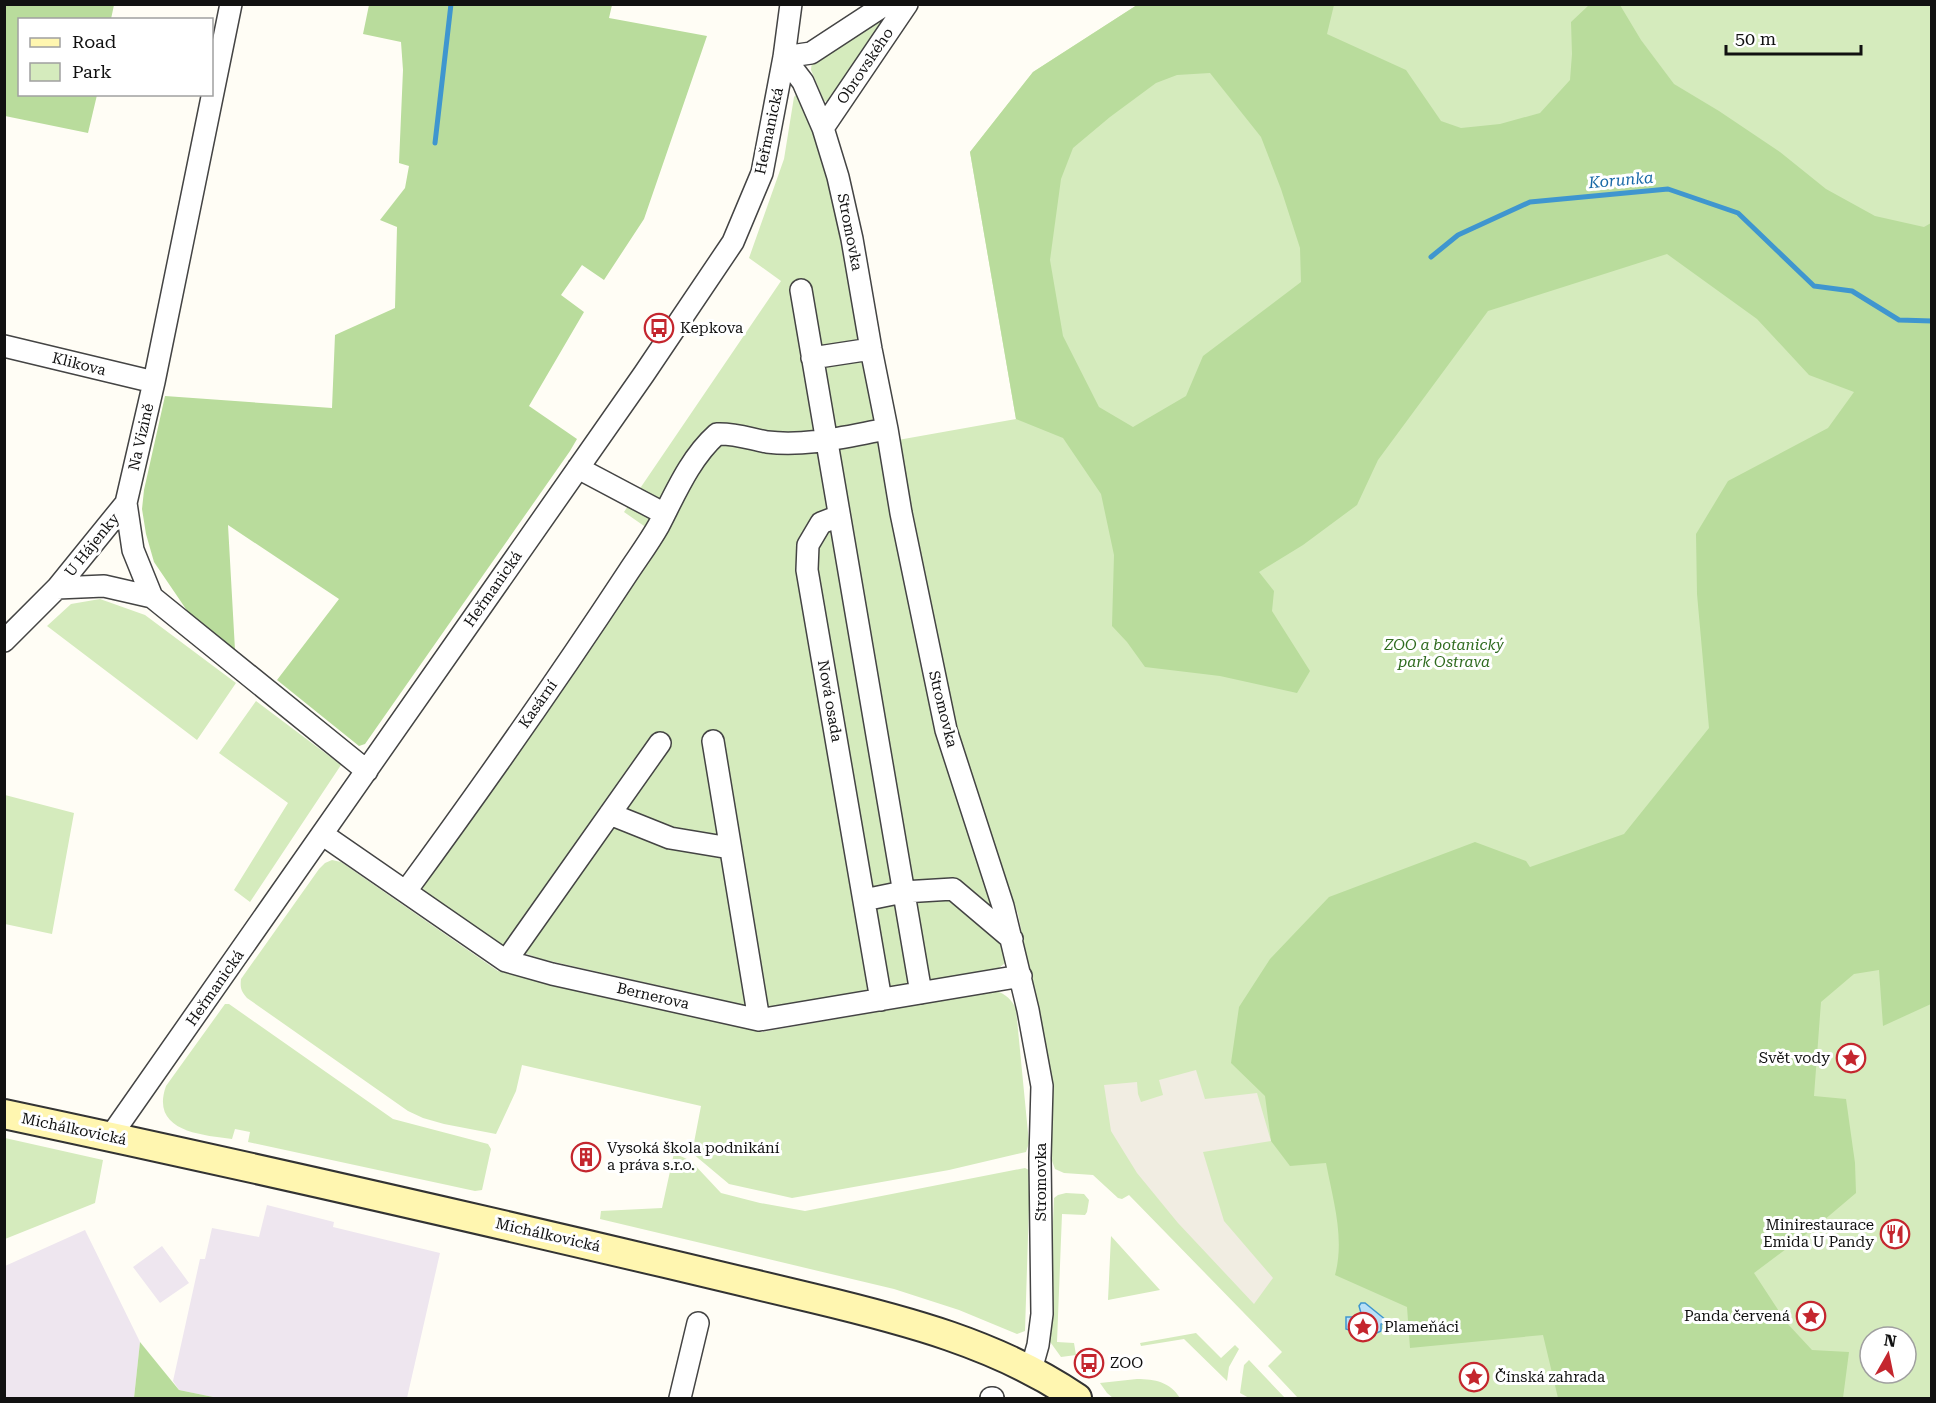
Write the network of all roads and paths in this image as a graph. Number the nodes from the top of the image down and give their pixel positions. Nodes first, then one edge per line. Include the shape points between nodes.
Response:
1 (231, 4) edge
2 (791, 4) edge
3 (886, 4) edge
4 (907, 4) edge
5 (784, 57) junction
6 (213, 92) edge
7 (212, 96) edge
8 (823, 128) junction
9 (801, 290) dead end
10 (4, 346) edge
11 (871, 349) junction
12 (812, 358) junction
13 (154, 382) junction
14 (887, 429) junction
15 (827, 440) junction
16 (578, 468) junction
17 (126, 503) junction
18 (663, 513) junction
19 (839, 516) junction
20 (57, 588) junction
21 (152, 597) junction
22 (4, 641) edge
23 (713, 741) dead end
24 (660, 743) dead end
25 (367, 771) junction
26 (610, 814) junction
27 (322, 834) junction
28 (730, 848) junction
29 (406, 891) junction
30 (903, 892) junction
31 (864, 900) junction
32 (1012, 939) junction
33 (506, 961) junction
34 (1021, 976) junction
35 (921, 993) junction
36 (881, 1000) junction
37 (759, 1020) junction
38 (4, 1114) edge
39 (110, 1137) junction
40 (698, 1323) dead end
41 (1031, 1370) junction
42 (680, 1398) edge
43 (1077, 1398) edge

1 - 6 street, Na Vizině
2 - 5 street, Heřmanická
3 - 5 street, Obrovského via 811,53
4 - 8 street, Obrovského
5 - 8 street, Stromovka via 803,82
5 - 16 street, Heřmanická via 762,173 733,242
7 - 13 street, Na Vizině
8 - 11 street, Stromovka via 850,229
9 - 12 street
10 - 13 street, Klikova
11 - 12 street
11 - 14 street, Stromovka
12 - 15 street
13 - 17 street, Na Vizině
14 - 15 street
14 - 32 street, Stromovka via 946,730
15 - 18 street via 767,442 733,433 717,434
15 - 19 street
16 - 18 street
16 - 25 street, Heřmanická
17 - 20 street, U Hájenky
17 - 21 street, Na Vizině via 133,550
18 - 29 street, Kasární via 603,611
19 - 30 street
19 - 31 street, Nová osada via 821,522 808,546 807,570
20 - 21 street, U Hájenky via 104,586
20 - 22 street, U Hájenky
21 - 25 street, Na Vizině
23 - 28 street
24 - 26 street
25 - 27 street, Heřmanická
26 - 28 street via 670,838
26 - 33 street
27 - 29 street, Bernerova
27 - 39 street, Heřmanická
28 - 37 street
29 - 33 street, Bernerova
30 - 31 street
30 - 32 street via 953,889
30 - 35 street
31 - 36 street, Nová osada
32 - 34 street, Stromovka
33 - 37 street, Bernerova
34 - 35 street, Bernerova
34 - 41 street, Stromovka via 1042,1086 1042,1314
35 - 36 street, Bernerova
36 - 37 street, Bernerova
38 - 39 street, Michálkovická
39 - 41 street, Michálkovická via 861,1310 945,1334
40 - 42 street
41 - 43 street, Michálkovická

